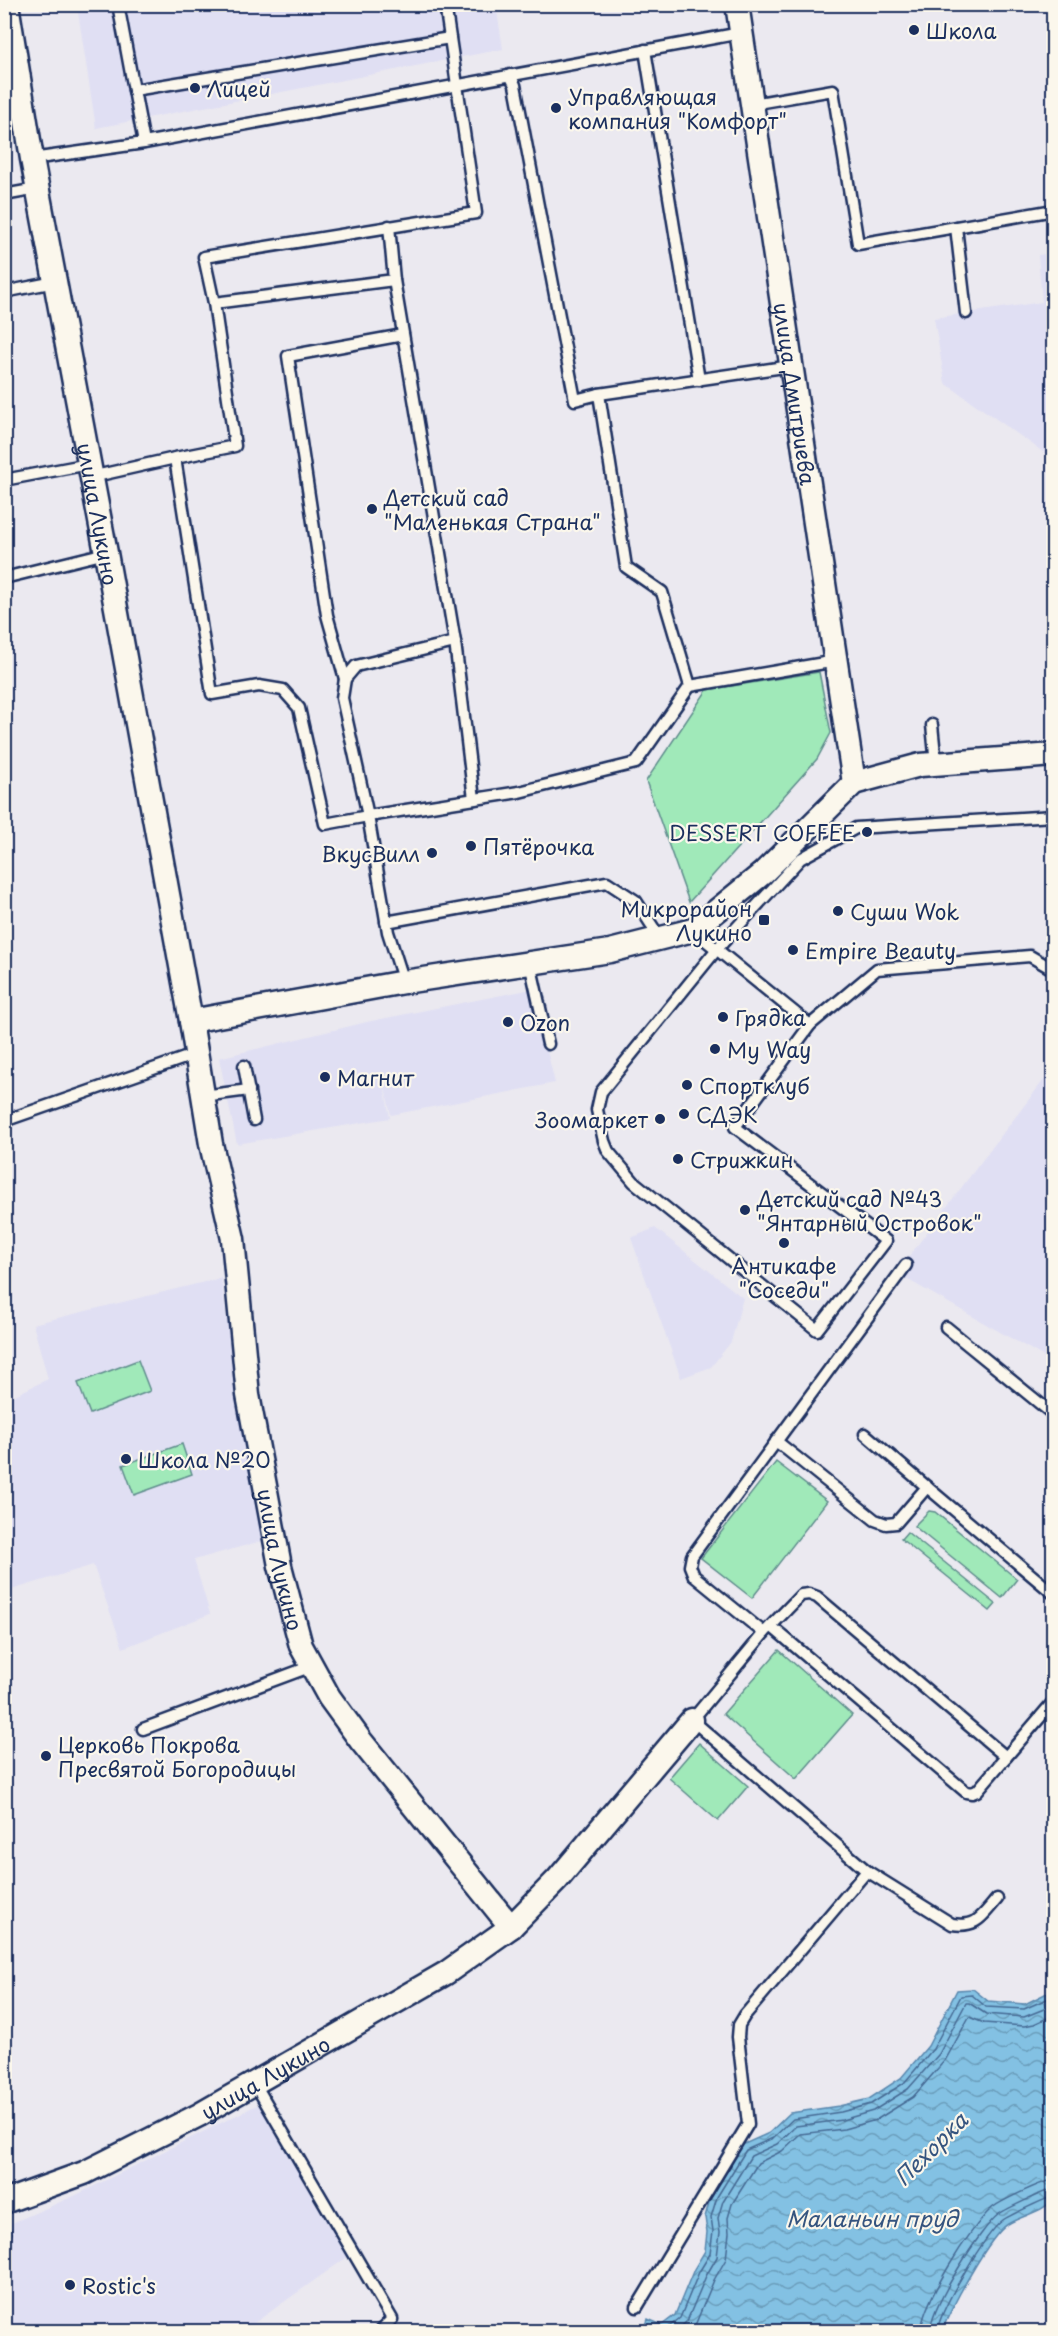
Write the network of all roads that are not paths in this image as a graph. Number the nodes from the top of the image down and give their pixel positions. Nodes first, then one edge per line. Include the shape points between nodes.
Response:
1 (7, 4) edge
2 (118, 4) edge
3 (445, 4) edge
4 (737, 4) edge
5 (741, 33) junction
6 (450, 38) junction
7 (645, 50) junction
8 (510, 75) junction
9 (458, 84) junction
10 (134, 90) junction
11 (752, 104) junction
12 (144, 143) junction
13 (32, 159) junction
14 (37, 189) junction
15 (4, 195) edge
16 (1053, 210) edge
17 (389, 226) junction
18 (956, 227) junction
19 (394, 280) junction
20 (55, 282) junction
21 (4, 292) edge
22 (214, 303) junction
23 (966, 313) dead end
24 (403, 335) junction
25 (791, 366) junction
26 (699, 380) junction
27 (599, 394) junction
28 (175, 458) junction
29 (90, 470) junction
30 (4, 480) edge
31 (106, 553) junction
32 (4, 578) edge
33 (455, 642) junction
34 (836, 661) junction
35 (345, 679) junction
36 (690, 686) junction
37 (932, 725) dead end
38 (1053, 755) edge
39 (936, 764) junction
40 (854, 783) junction
41 (474, 799) junction
42 (368, 816) junction
43 (1053, 816) edge
44 (386, 922) junction
45 (693, 930) junction
46 (660, 938) junction
47 (717, 949) junction
48 (530, 963) junction
49 (1053, 970) edge
50 (404, 982) junction
51 (191, 1021) junction
52 (810, 1025) junction
53 (548, 1044) dead end
54 (196, 1054) junction
55 (244, 1066) dead end
56 (249, 1090) junction
57 (203, 1096) junction
58 (4, 1120) edge
59 (254, 1120) dead end
60 (906, 1265) dead end
61 (946, 1327) dead end
62 (1053, 1415) edge
63 (865, 1434) dead end
64 (776, 1441) junction
65 (927, 1487) junction
66 (1053, 1594) edge
67 (768, 1630) junction
68 (312, 1666) junction
69 (1053, 1701) edge
70 (692, 1720) junction
71 (143, 1729) dead end
72 (1006, 1757) junction
73 (867, 1871) junction
74 (997, 1899) dead end
75 (512, 1927) junction
76 (255, 2084) junction
77 (4, 2202) edge
78 (637, 2307) dead end
79 (379, 2331) edge

1 - 13 street, улица Лукино
2 - 10 lane
3 - 6 lane
4 - 5 street, улица Дмитриева
5 - 7 lane
5 - 11 street, улица Дмитриева
6 - 9 lane
6 - 10 lane
7 - 8 lane
7 - 26 lane
8 - 9 lane
8 - 27 lane via 575,400
9 - 12 lane
9 - 17 lane via 476,213
10 - 12 lane
11 - 18 lane via 833,90 858,244
11 - 25 street, улица Дмитриева
12 - 13 lane
13 - 14 street, улица Лукино
14 - 15 lane
14 - 20 street, улица Лукино
16 - 18 lane
17 - 19 lane
17 - 22 lane via 204,257
18 - 23 lane
19 - 22 lane
19 - 24 lane
20 - 21 lane
20 - 29 street, улица Лукино
22 - 28 lane via 235,446
24 - 33 lane
24 - 35 lane via 288,356 327,615
25 - 26 lane
25 - 34 street, улица Дмитриева
26 - 27 lane
27 - 36 lane via 626,567 662,592
28 - 29 lane
28 - 42 lane via 212,694 260,686 283,690 299,708 325,824
29 - 30 lane
29 - 31 street, улица Лукино
31 - 32 lane
31 - 51 street, улица Лукино
33 - 35 lane via 356,666
33 - 41 lane
34 - 36 lane
34 - 40 street, улица Дмитриева
35 - 42 lane via 342,698
36 - 41 lane via 636,763
37 - 39 lane
38 - 39 street
39 - 40 street
40 - 45 street via 763,873
41 - 42 lane
42 - 44 lane
43 - 47 lane via 856,828 800,859
44 - 46 lane via 607,882 636,901
44 - 50 lane
45 - 46 street
45 - 47 lane
46 - 48 street via 610,951
47 - 52 lane
47 - 52 lane via 601,1092 597,1110 604,1141 634,1182 818,1330 886,1242 735,1127
48 - 50 street
48 - 53 lane
49 - 52 lane via 1030,956 877,969
50 - 51 street
51 - 54 street, улица Лукино
54 - 57 street, улица Лукино
54 - 58 lane
55 - 56 lane
56 - 57 lane
56 - 59 lane
57 - 68 street, улица Лукино via 233,1239 256,1447 280,1566 302,1646
60 - 64 lane
61 - 62 lane
63 - 65 lane
64 - 65 lane via 875,1520 886,1524 896,1523
64 - 67 lane via 692,1556 690,1566 694,1576
65 - 66 lane
67 - 70 lane
67 - 72 lane via 966,1792 977,1791
67 - 72 lane via 801,1595 817,1597
68 - 71 lane
68 - 75 street, улица Лукино via 361,1741
69 - 72 lane
70 - 73 lane
70 - 75 street, улица Лукино via 557,1880
73 - 74 lane via 952,1924 977,1922
73 - 78 lane via 739,2025 748,2124
75 - 76 street, улица Лукино via 446,1973
76 - 77 street, улица Лукино via 84,2173
76 - 79 lane via 392,2319

